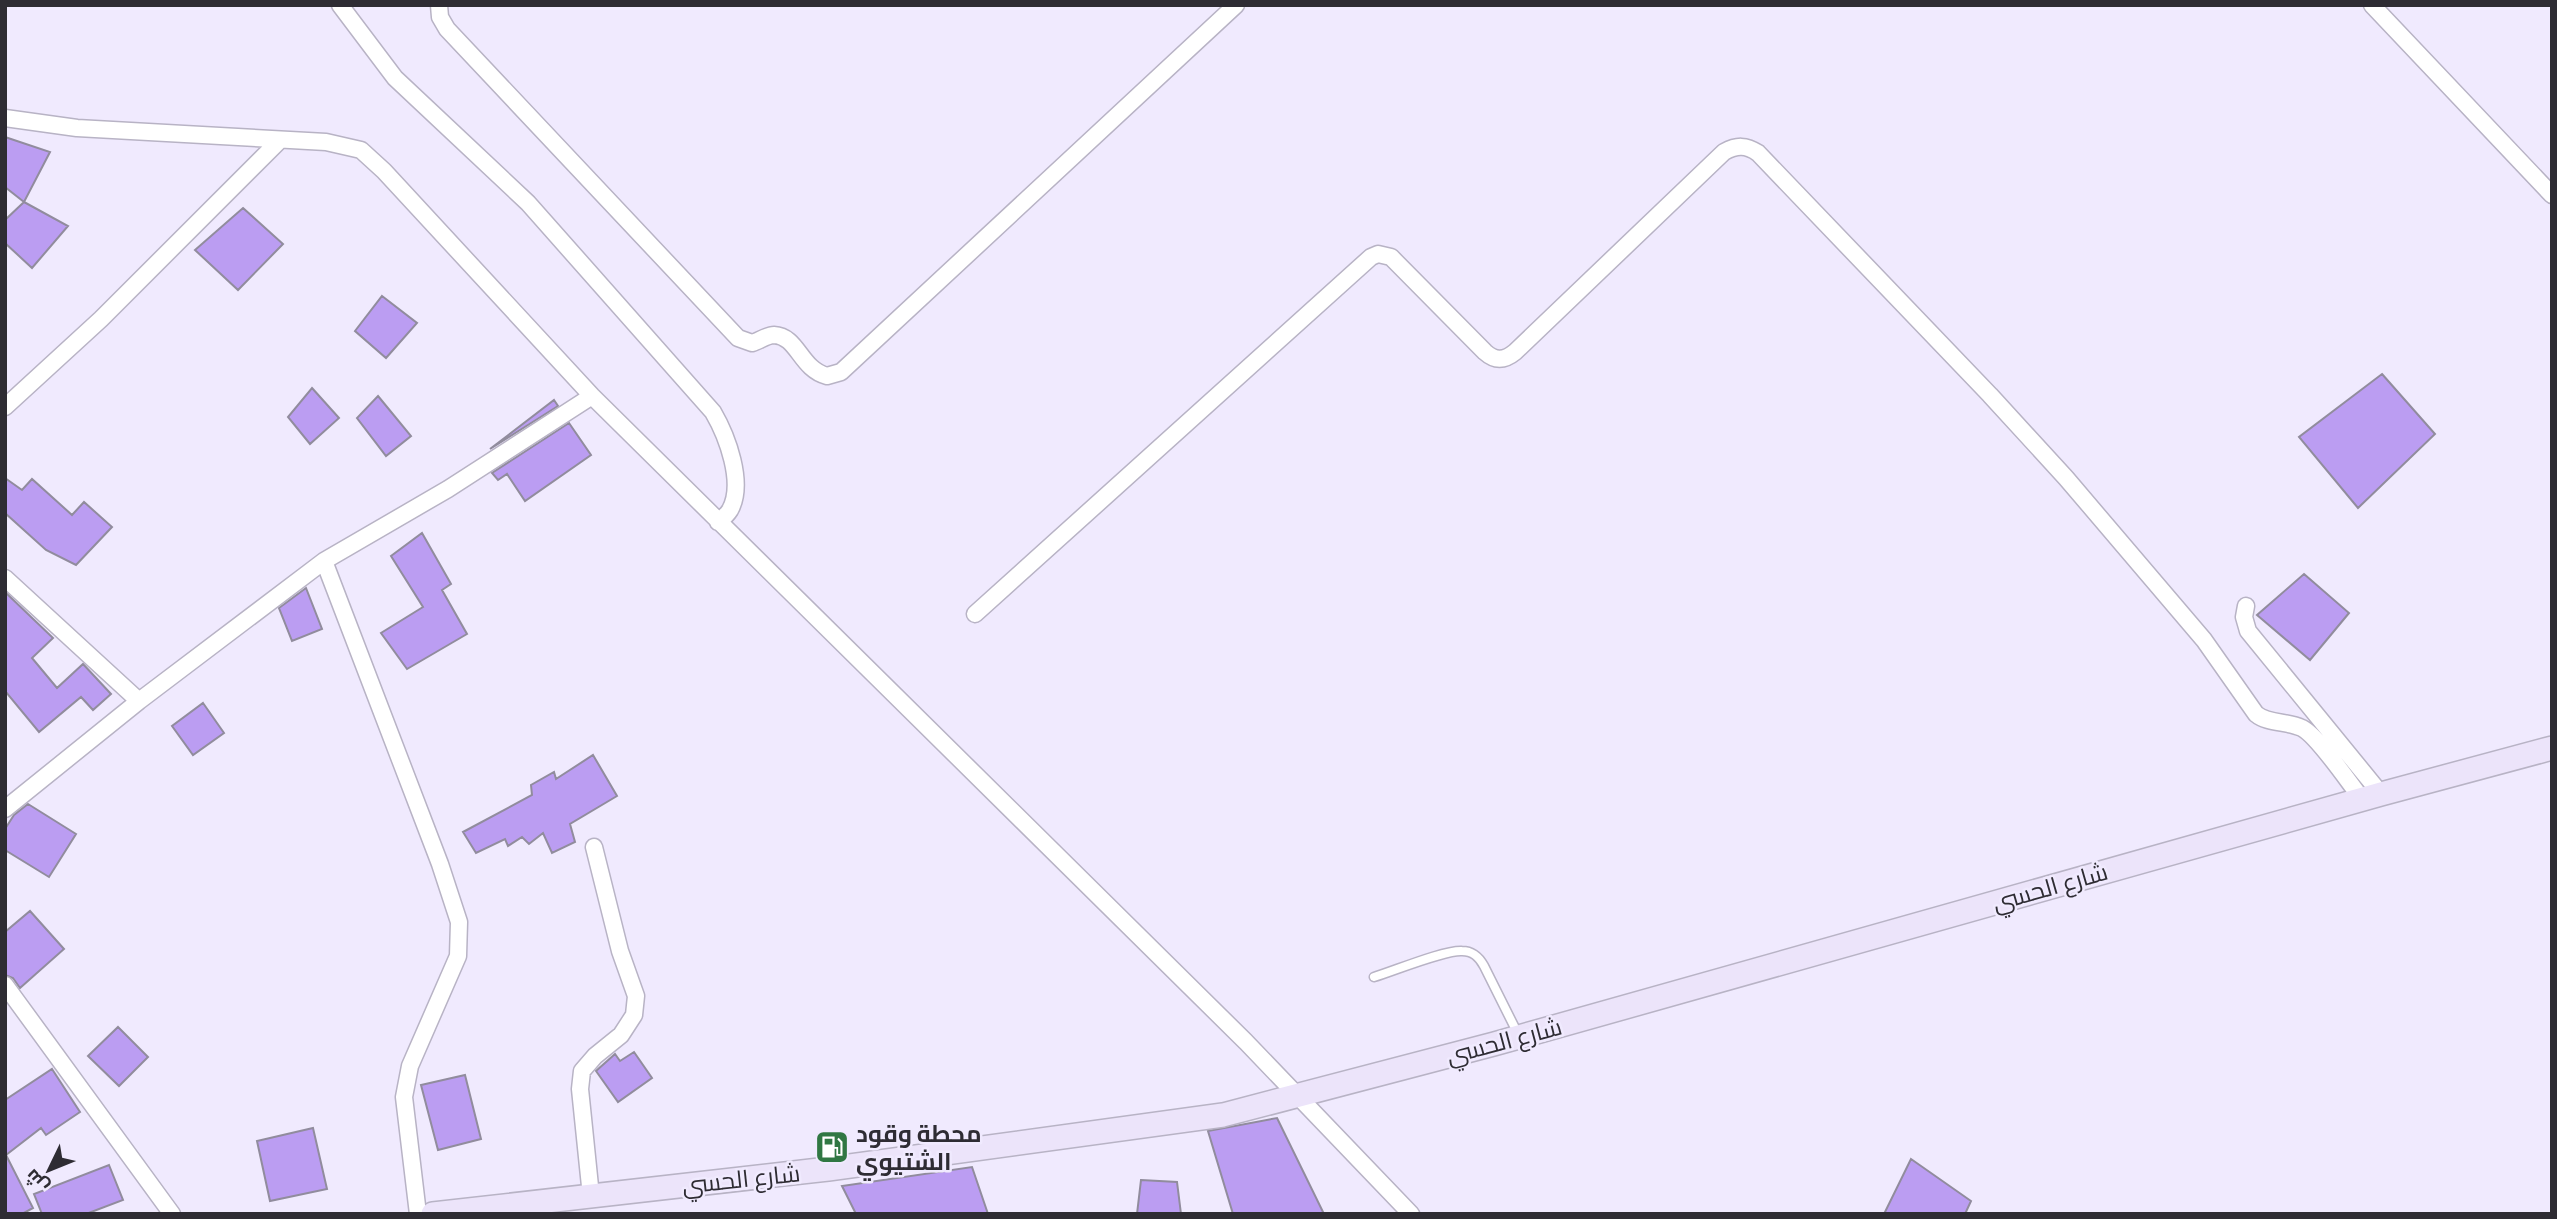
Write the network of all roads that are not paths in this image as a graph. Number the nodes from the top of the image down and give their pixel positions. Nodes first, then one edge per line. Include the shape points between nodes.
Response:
1 (340, 5) edge
2 (439, 5) edge
3 (1236, 5) edge
4 (2372, 5) edge
5 (5, 118) edge
6 (280, 140) junction
7 (2552, 195) edge
8 (592, 396) junction
9 (5, 407) edge
10 (718, 522) junction
11 (324, 561) junction
12 (5, 578) edge
13 (2246, 606) dead end
14 (975, 614) dead end
15 (139, 701) junction
16 (2552, 748) edge
17 (2371, 796) junction
18 (5, 809) edge
19 (594, 847) dead end
20 (1374, 977) dead end
21 (5, 985) edge
22 (1520, 1037) junction
23 (1300, 1095) junction
24 (591, 1196) junction
25 (172, 1214) edge
26 (418, 1214) edge
27 (433, 1214) edge
28 (1411, 1214) edge

1 - 10 street via 395,78 528,203 713,412 726,434 736,480 730,511
2 - 3 street via 447,29 738,338 752,343 768,336 784,338 808,366 827,376 841,372
4 - 7 street
5 - 6 street via 77,128
6 - 8 street via 327,142 361,150
6 - 9 street via 101,319
8 - 10 street
8 - 11 street via 448,489
10 - 23 street
11 - 15 street
11 - 26 street via 459,922 458,956 410,1066 404,1097
12 - 15 street
13 - 17 street via 2248,631
14 - 17 street via 1371,257 1391,257 1485,352 1503,359 1724,152 1743,146 1758,153 2066,478 2204,640 2256,713 2264,720 2306,730
15 - 18 street
16 - 17 street, شارع الحسي
17 - 22 street, شارع الحسي
19 - 24 street via 636,996 634,1015 621,1035 582,1071
20 - 22 lane via 1454,952 1472,953 1485,965
21 - 25 street
22 - 23 street, شارع الحسي
23 - 24 street, شارع الحسي via 1192,1120
23 - 28 street
24 - 27 street, شارع الحسي

